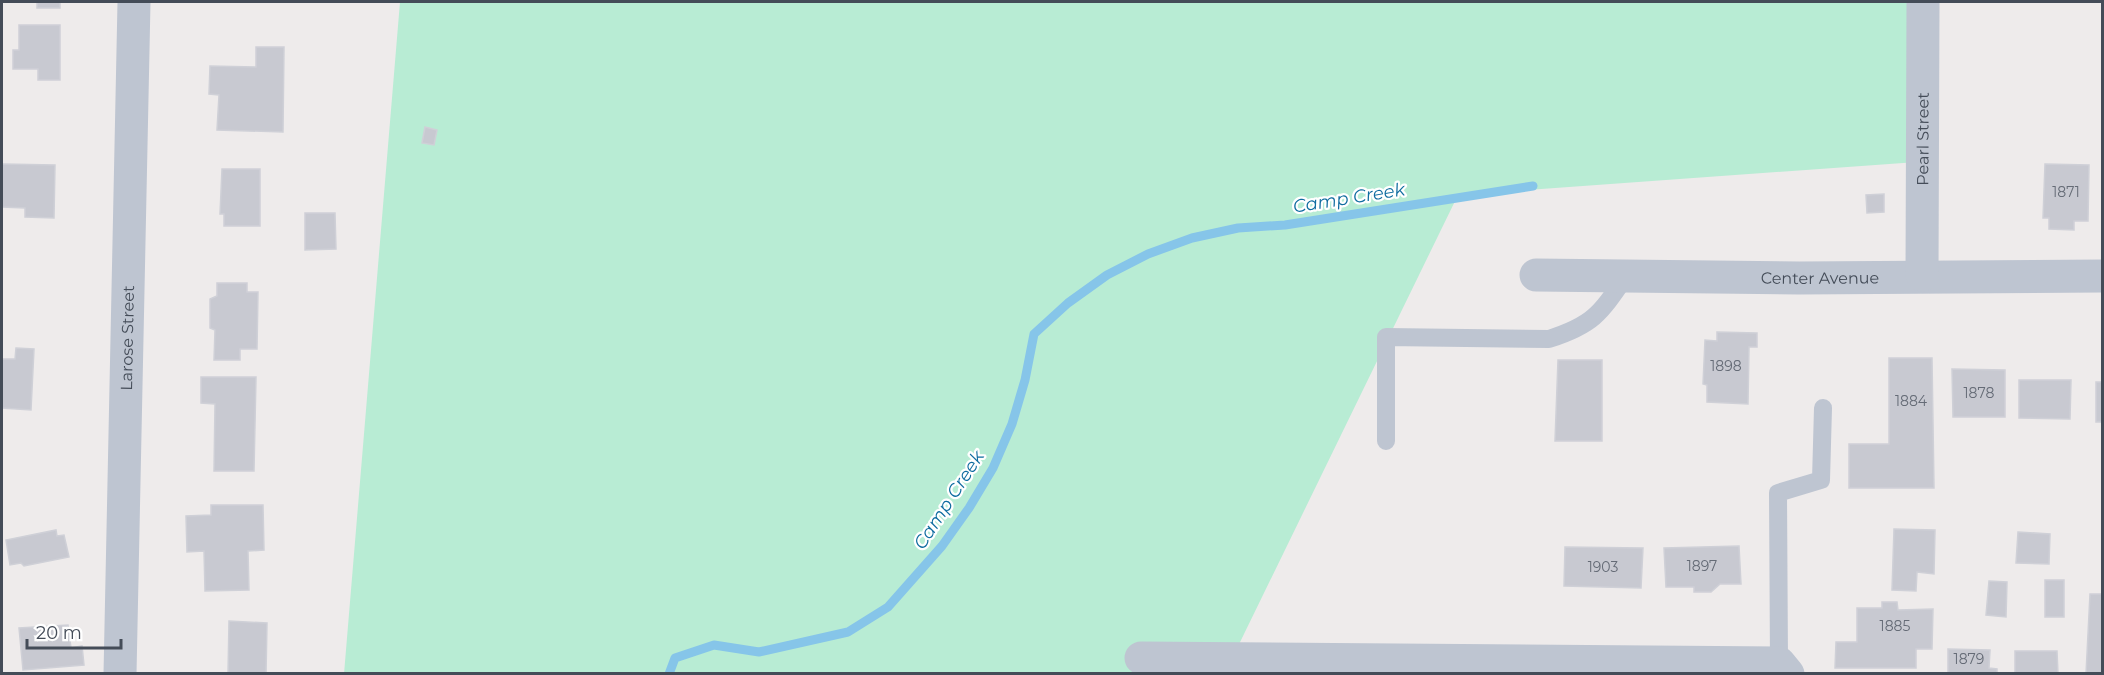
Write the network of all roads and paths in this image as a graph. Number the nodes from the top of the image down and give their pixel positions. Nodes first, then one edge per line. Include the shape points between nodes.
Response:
1 (134, 2) edge
2 (1923, 2) edge
3 (1536, 275) dead end
4 (1922, 275) junction
5 (1626, 276) junction
6 (2103, 276) edge
7 (1823, 408) dead end
8 (1386, 441) dead end
9 (1141, 658) dead end
10 (1783, 668) edge
11 (120, 674) edge

1 - 11 street, Larose Street
2 - 4 street, Pearl Street
3 - 5 street, Center Avenue
4 - 5 street, Center Avenue
4 - 6 street, Center Avenue
5 - 8 lane via 1591,321 1549,339 1386,337
7 - 10 lane via 1821,480 1778,493
9 - 10 street

